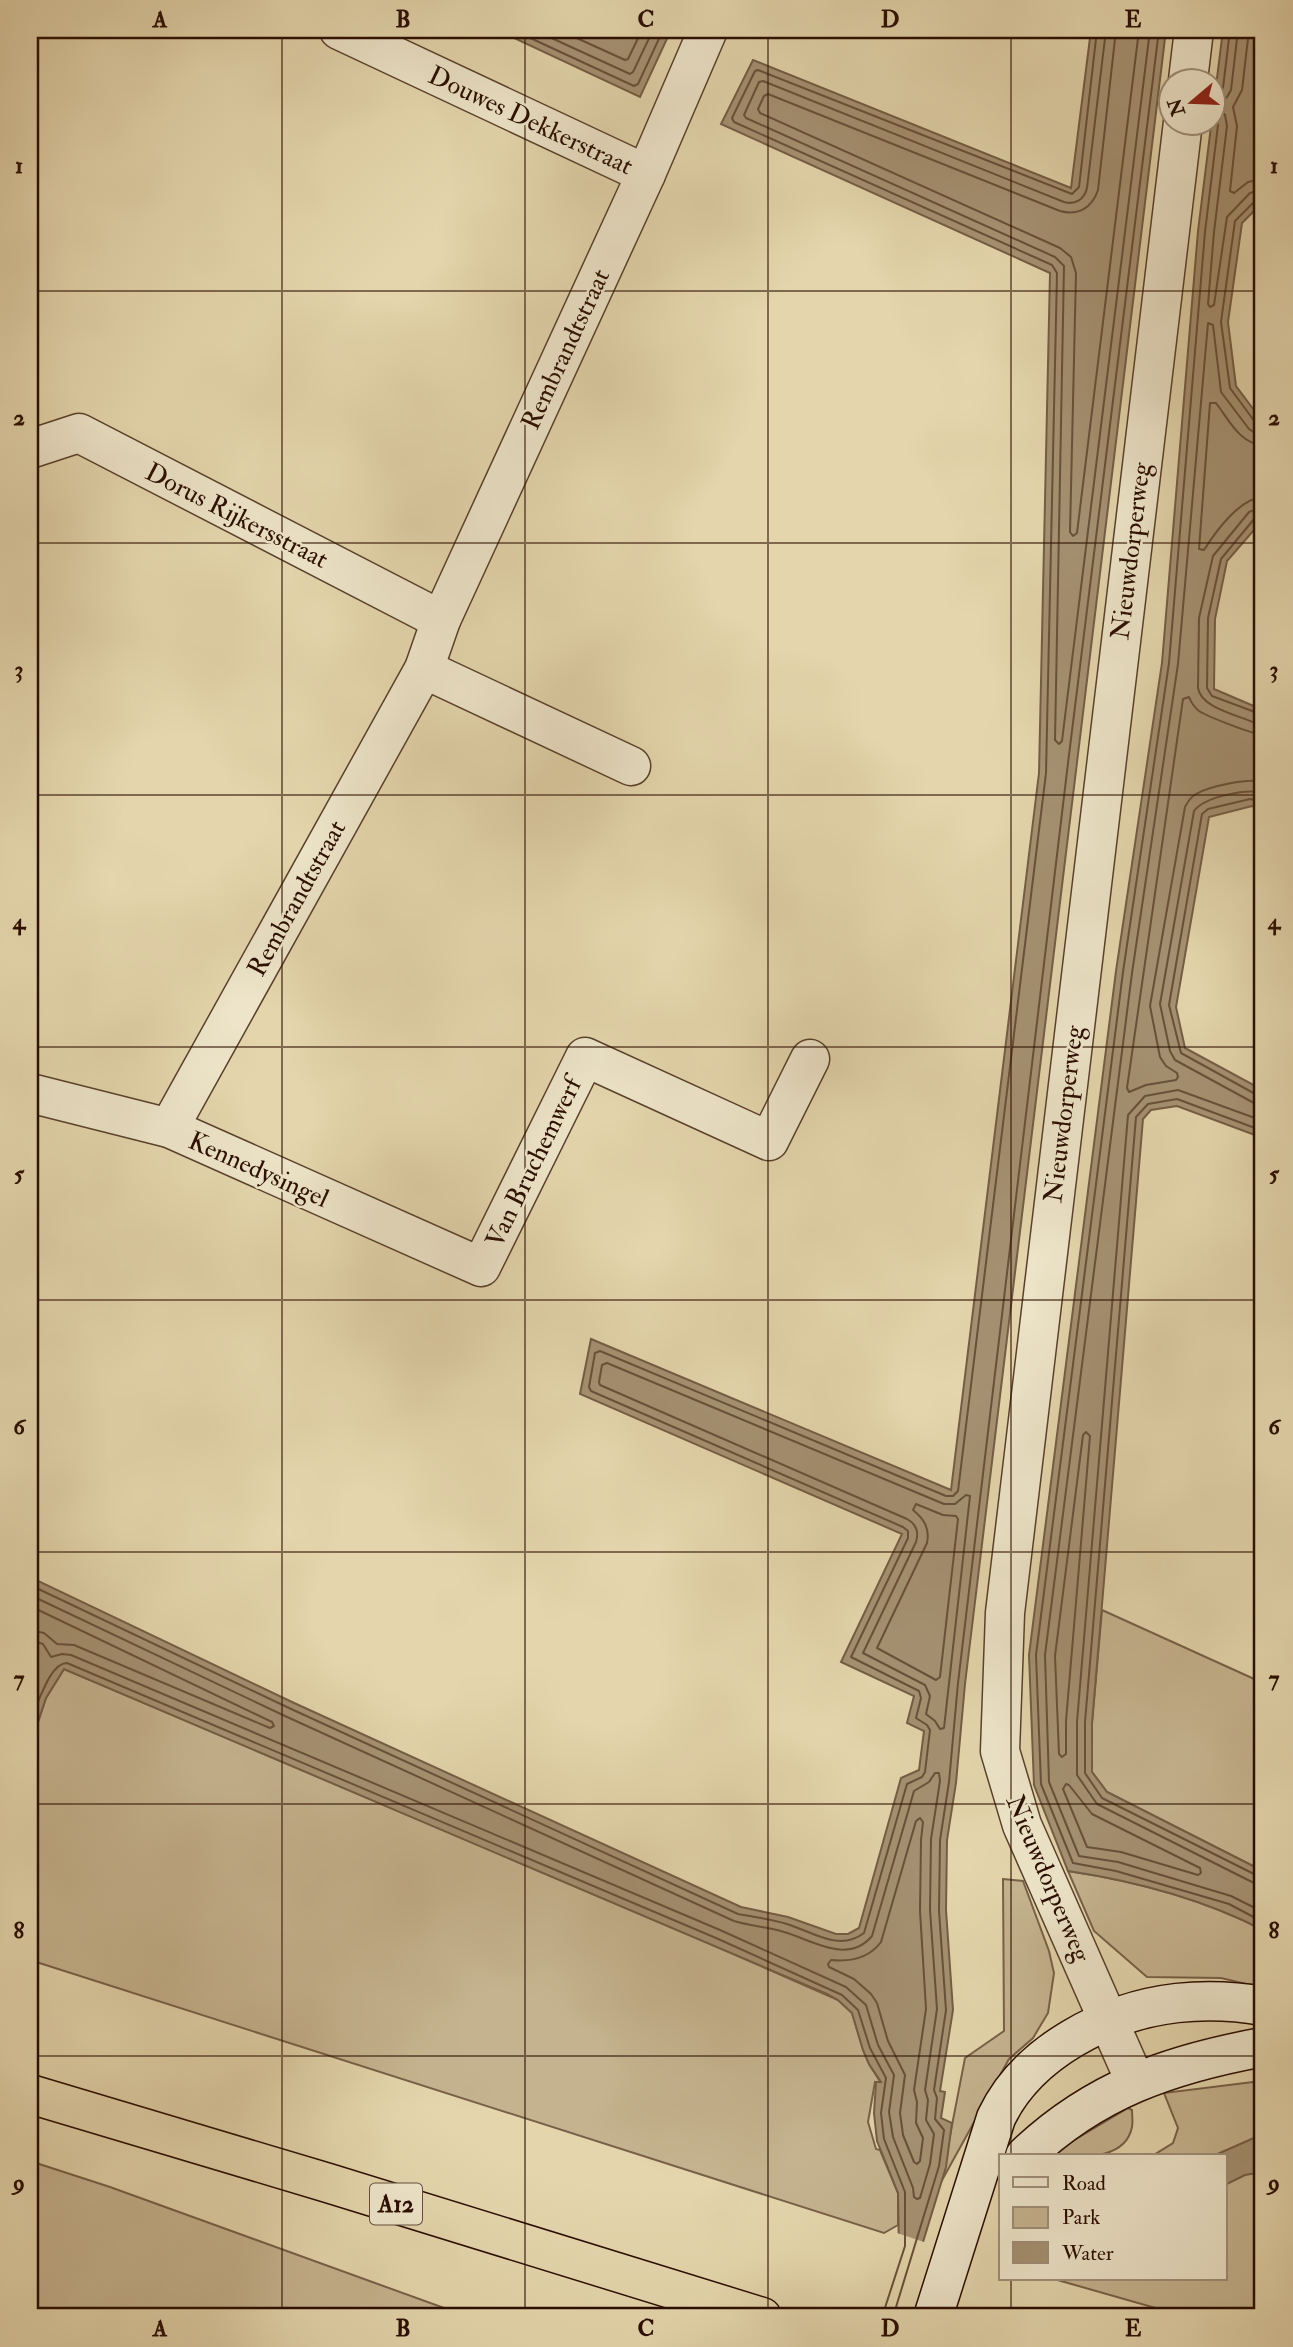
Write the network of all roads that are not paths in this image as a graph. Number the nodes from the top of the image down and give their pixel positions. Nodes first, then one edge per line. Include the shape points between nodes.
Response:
1 (339, 30) edge
2 (708, 30) edge
3 (1194, 30) edge
4 (1190, 66) edge
5 (1181, 136) edge
6 (646, 174) junction
7 (30, 449) edge
8 (441, 620) junction
9 (424, 668) junction
10 (631, 766) dead end
11 (810, 1059) dead end
12 (30, 1093) edge
13 (169, 1128) junction
14 (481, 1267) joint
15 (1263, 2006) edge
16 (1110, 2022) junction
17 (1263, 2047) edge
18 (1136, 2081) junction
19 (30, 2094) edge
20 (1027, 2154) edge
21 (999, 2182) edge
22 (966, 2217) junction
23 (762, 2317) edge
24 (933, 2317) edge

1 - 6 street, Douwes Dekkerstraat
2 - 6 street, Rembrandtstraat
3 - 4 street
5 - 16 street, Nieuwdorperweg via 1005,1613 1000,1751 1022,1825
6 - 8 street, Rembrandtstraat
7 - 8 street, Dorus Rijkersstraat via 79,433
8 - 9 street, Rembrandtstraat
9 - 10 street
9 - 13 street, Rembrandtstraat
11 - 14 street, Van Bruchemwerf via 769,1141 585,1057
12 - 13 street, Kennedysingel
13 - 14 street, Kennedysingel
15 - 16 street via 1228,2001 1176,2003 1142,2009
16 - 18 street, Nieuwdorperweg
16 - 22 street via 1046,2057 1003,2103
17 - 18 street via 1188,2063
18 - 20 street via 1086,2106
19 - 23 highway, A12
21 - 22 street
22 - 24 street

